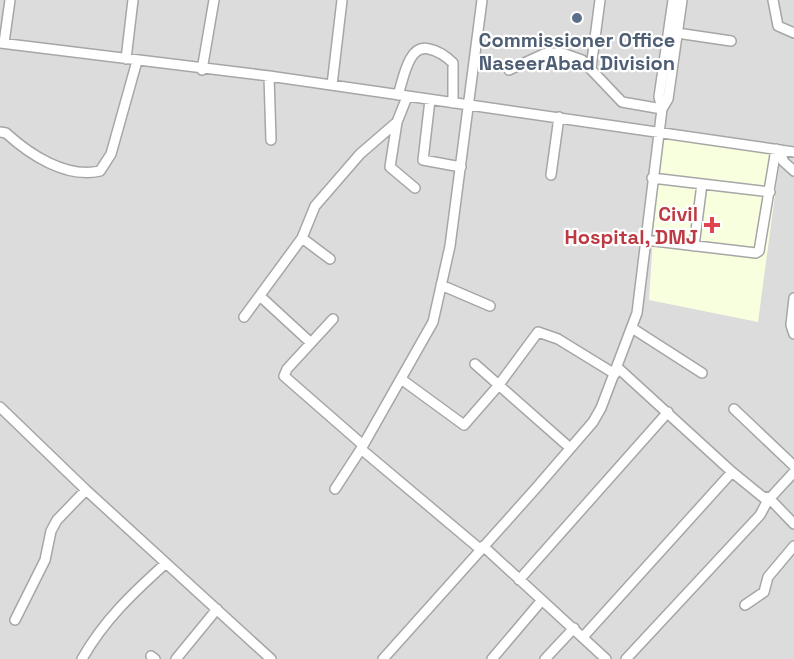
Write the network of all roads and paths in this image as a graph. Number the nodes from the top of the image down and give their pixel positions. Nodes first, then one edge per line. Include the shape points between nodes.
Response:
1 (10, 0) edge
2 (133, 0) edge
3 (214, 0) edge
4 (342, 0) edge
5 (482, 0) edge
6 (600, 0) edge
7 (673, 0) edge
8 (682, 0) edge
9 (773, 0) edge
10 (677, 33) junction
11 (794, 33) edge
12 (731, 41) dead end
13 (2, 43) edge
14 (126, 59) junction
15 (137, 61) junction
16 (591, 68) junction
17 (202, 69) junction
18 (509, 70) dead end
19 (269, 76) junction
20 (332, 85) junction
21 (403, 96) junction
22 (430, 100) junction
23 (453, 103) junction
24 (469, 105) junction
25 (662, 109) junction
26 (559, 117) junction
27 (397, 122) junction
28 (660, 131) junction
29 (0, 132) edge
30 (272, 140) dead end
31 (779, 149) junction
32 (794, 152) edge
33 (461, 167) junction
34 (794, 171) edge
35 (551, 175) dead end
36 (652, 178) junction
37 (702, 184) junction
38 (415, 188) dead end
39 (770, 192) junction
40 (302, 238) junction
41 (646, 240) junction
42 (694, 246) junction
43 (330, 259) dead end
44 (441, 285) junction
45 (261, 297) junction
46 (794, 298) edge
47 (490, 306) dead end
48 (244, 317) dead end
49 (333, 319) dead end
50 (632, 328) junction
51 (794, 334) edge
52 (311, 343) junction
53 (475, 364) dead end
54 (616, 370) junction
55 (702, 373) dead end
56 (401, 379) junction
57 (498, 386) junction
58 (0, 407) edge
59 (734, 409) dead end
60 (668, 412) junction
61 (362, 447) junction
62 (569, 447) junction
63 (794, 466) edge
64 (732, 472) junction
65 (794, 472) edge
66 (335, 489) dead end
67 (86, 490) junction
68 (768, 498) junction
69 (794, 524) edge
70 (794, 546) edge
71 (482, 548) junction
72 (165, 564) junction
73 (519, 580) junction
74 (542, 600) junction
75 (745, 605) dead end
76 (217, 609) junction
77 (15, 620) dead end
78 (574, 628) junction
79 (583, 637) junction
80 (82, 659) edge
81 (176, 659) edge
82 (271, 659) edge
83 (383, 659) edge
84 (492, 659) edge
85 (545, 659) edge
86 (606, 659) edge
87 (626, 659) edge

1 - 13 street
2 - 14 street
3 - 17 street
4 - 20 street
5 - 24 street
6 - 16 street
7 - 25 street via 660,97
8 - 10 street
9 - 11 street via 778,26
10 - 12 street
10 - 25 street via 668,99
13 - 14 street
14 - 15 street
15 - 17 street
15 - 29 street via 111,154 100,171 84,172 46,163
16 - 18 street via 562,52 546,52
16 - 25 street via 622,102
17 - 19 street
19 - 20 street
19 - 30 street
20 - 21 street
21 - 22 street
21 - 23 street via 412,55 424,47 453,63
21 - 27 street
22 - 23 street
22 - 33 street via 423,160
23 - 24 street
24 - 26 street
24 - 33 street
25 - 28 street
26 - 28 street
26 - 35 street
27 - 38 street via 390,167
27 - 40 street via 360,154 315,206
28 - 31 street
28 - 36 street
31 - 32 street
31 - 34 street via 783,161
31 - 39 street
33 - 44 street
36 - 37 street
36 - 41 street
37 - 39 street
37 - 42 street
39 - 42 street via 756,254
40 - 43 street
40 - 45 street
41 - 42 street
41 - 50 street
44 - 47 street
44 - 56 street via 433,322
45 - 48 street
45 - 52 street
46 - 51 street
49 - 52 street
50 - 54 street
50 - 55 street
52 - 61 street via 284,376
53 - 57 street
54 - 57 street via 542,331
54 - 60 street
54 - 62 street via 593,422
56 - 57 street via 464,425
56 - 61 street
57 - 62 street
58 - 67 street
59 - 63 street
60 - 64 street
60 - 73 street
61 - 66 street
61 - 71 street
62 - 71 street
64 - 68 street
64 - 79 street
65 - 68 street
67 - 72 street
67 - 77 street via 57,520 45,560
68 - 69 street
68 - 87 street via 760,515
70 - 75 street via 768,577 764,592
71 - 73 street
71 - 83 street
72 - 76 street
72 - 80 street via 112,614
73 - 74 street
74 - 78 street
74 - 84 street
76 - 81 street
76 - 82 street
78 - 79 street
78 - 85 street
79 - 86 street

